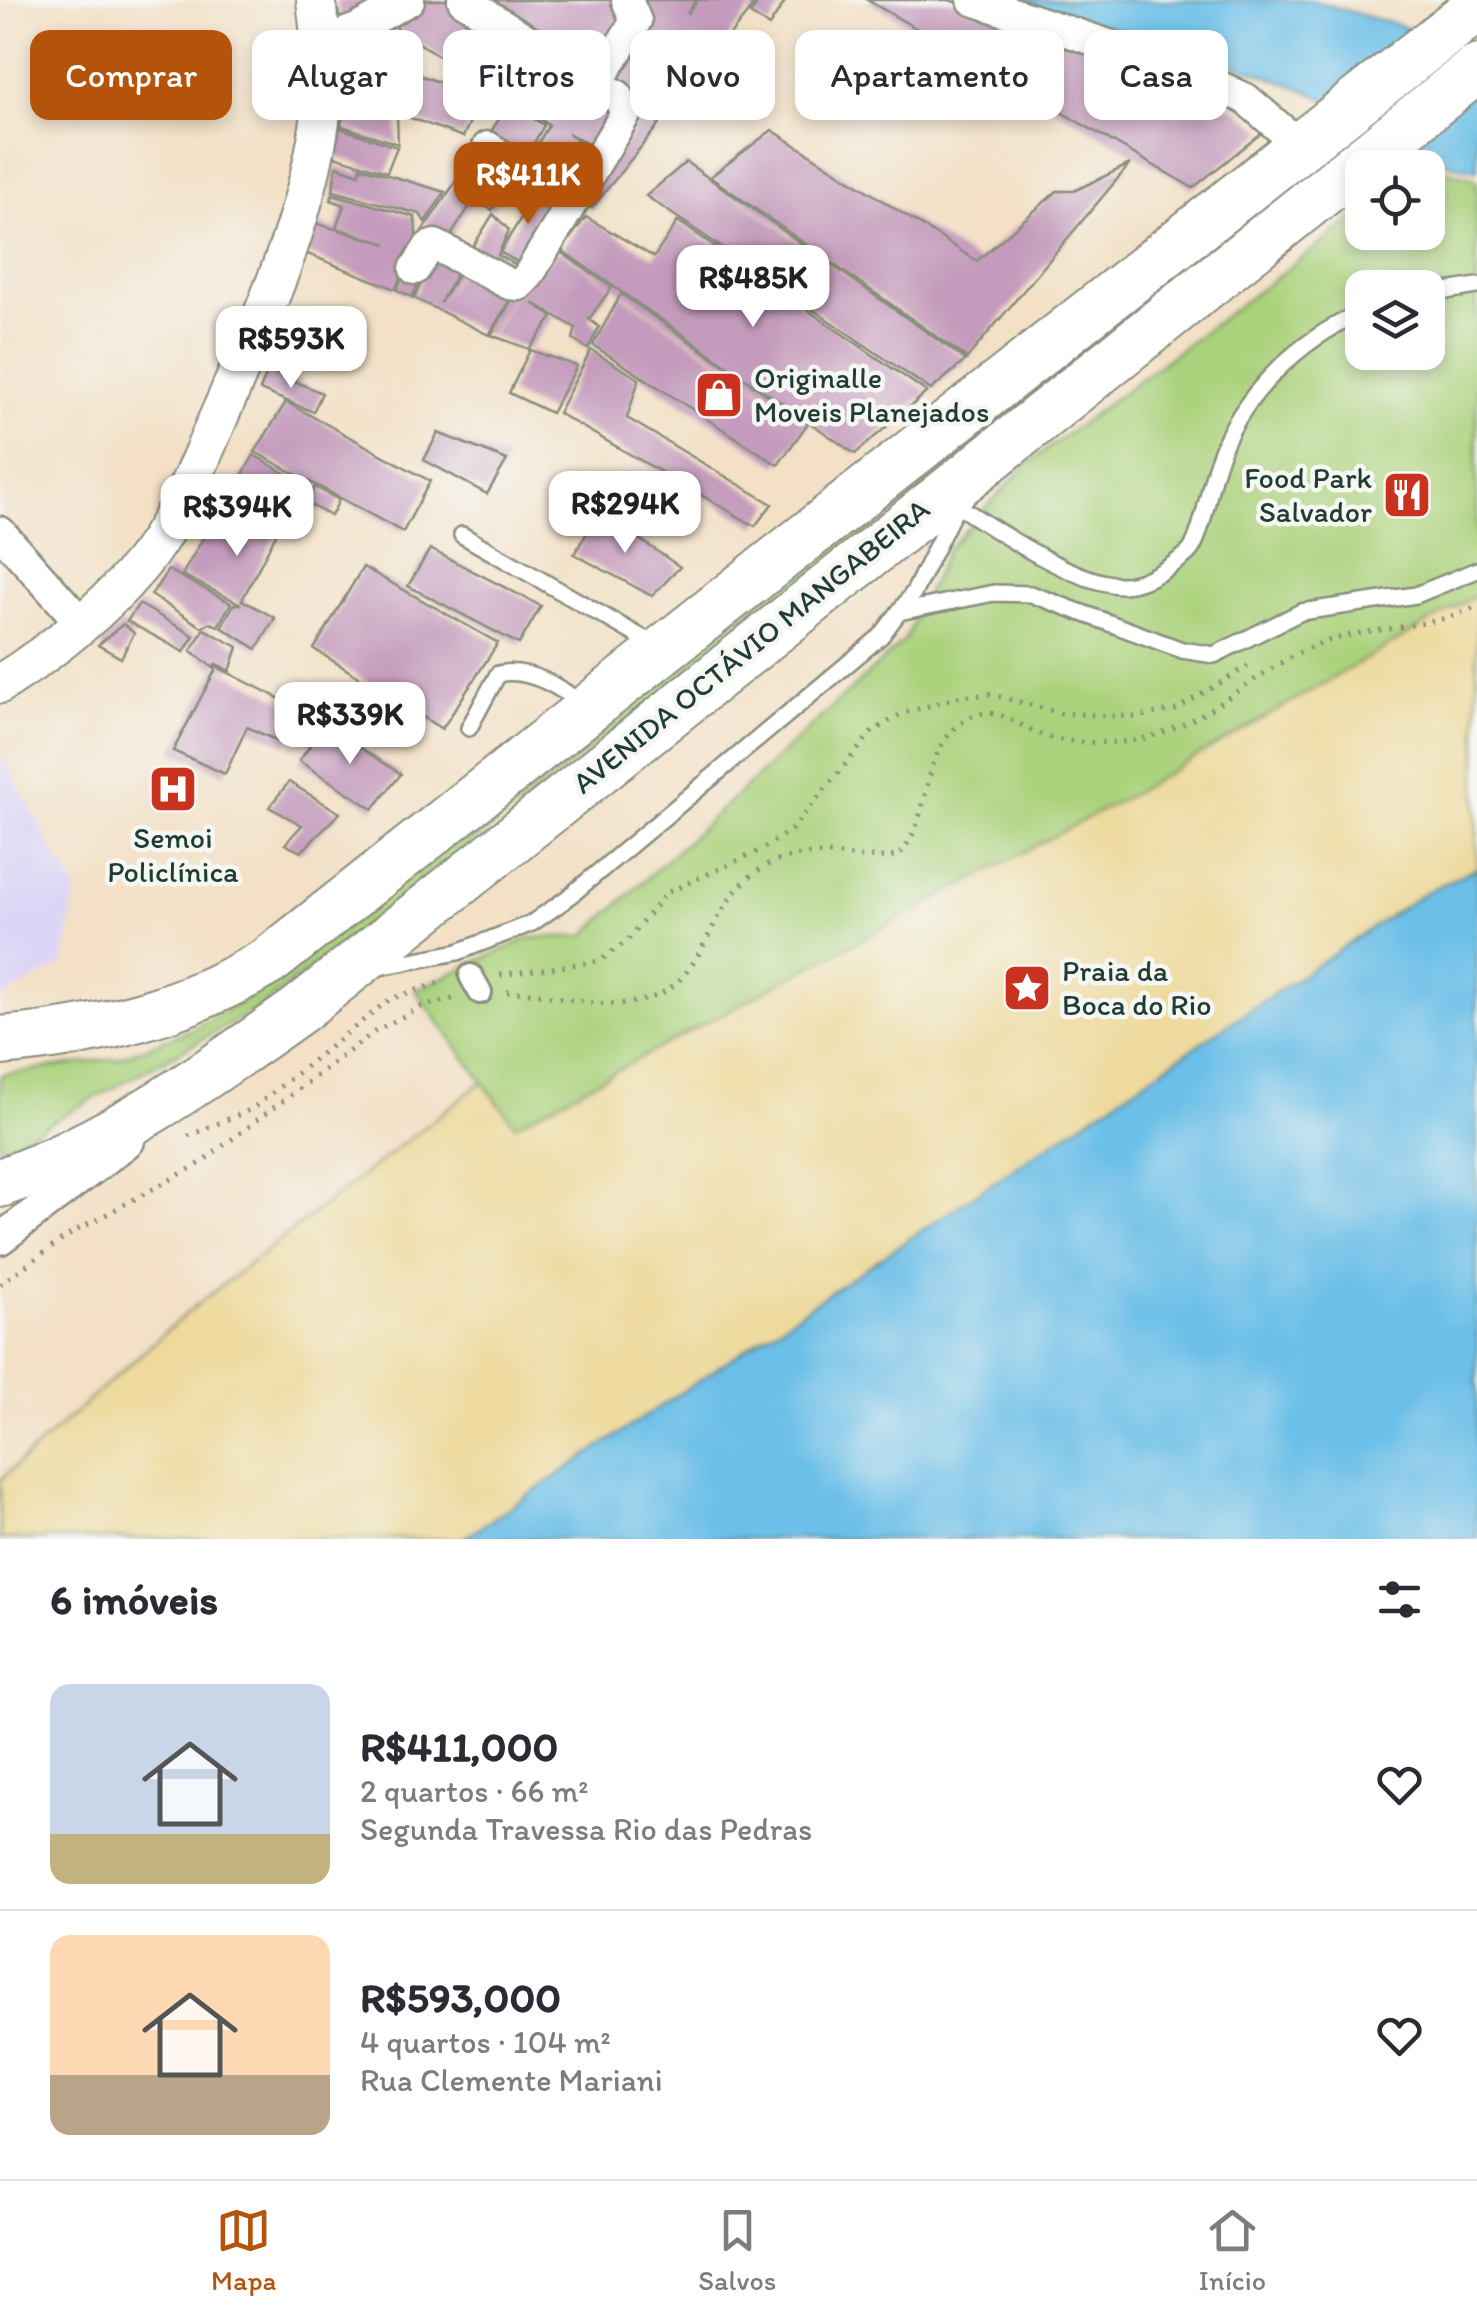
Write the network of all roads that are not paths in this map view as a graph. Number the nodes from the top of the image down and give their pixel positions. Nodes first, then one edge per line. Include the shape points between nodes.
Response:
1 (316, 0) edge
2 (409, 0) edge
3 (463, 0) edge
4 (626, 0) edge
5 (973, 0) edge
6 (1477, 7) edge
7 (320, 30) edge
8 (353, 30) edge
9 (511, 30) edge
10 (610, 62) edge
11 (1477, 68) edge
12 (610, 91) edge
13 (320, 120) edge
14 (1314, 137) junction
15 (488, 146) dead end
16 (570, 202) junction
17 (415, 269) dead end
18 (1477, 286) edge
19 (1445, 291) edge
20 (1345, 320) edge
21 (967, 485) junction
22 (0, 532) edge
23 (462, 535) dead end
24 (1477, 570) edge
25 (899, 612) junction
26 (83, 625) junction
27 (664, 650) junction
28 (0, 684) edge
29 (588, 710) junction
30 (469, 728) dead end
31 (341, 974) junction
32 (0, 1041) edge
33 (208, 1074) junction
34 (0, 1184) edge
35 (0, 1239) edge

1 - 7 street
2 - 8 street
3 - 9 street
4 - 10 street via 636,21
5 - 14 street via 1187,71
6 - 14 main road, AVENIDA OCTÁVIO MANGABEIRA
11 - 21 main road, AVENIDA OCTÁVIO MANGABEIRA
12 - 16 street via 626,114
13 - 26 street via 311,171 251,344 182,498 141,565
14 - 27 main road, AVENIDA OCTÁVIO MANGABEIRA
15 - 16 street
16 - 17 street via 519,285 435,245
18 - 19 lane
20 - 21 lane via 1279,366 1241,417 1219,456 1192,550 1160,574 1122,586 1084,574 992,529
21 - 25 lane
21 - 31 main road, AVENIDA OCTÁVIO MANGABEIRA
22 - 26 street
23 - 27 lane
24 - 25 lane via 1416,595 1300,612 1214,654 1182,650 1031,594 994,593
25 - 31 lane via 848,668 532,922 458,952
26 - 28 street
27 - 29 main road, AVENIDA OCTÁVIO MANGABEIRA
29 - 30 lane via 560,687 512,671 498,674
29 - 32 main road, AVENIDA OCTÁVIO MANGABEIRA via 301,937 226,986 114,1026
31 - 33 main road, AVENIDA OCTÁVIO MANGABEIRA
33 - 34 main road, AVENIDA OCTÁVIO MANGABEIRA via 68,1156
33 - 35 street

